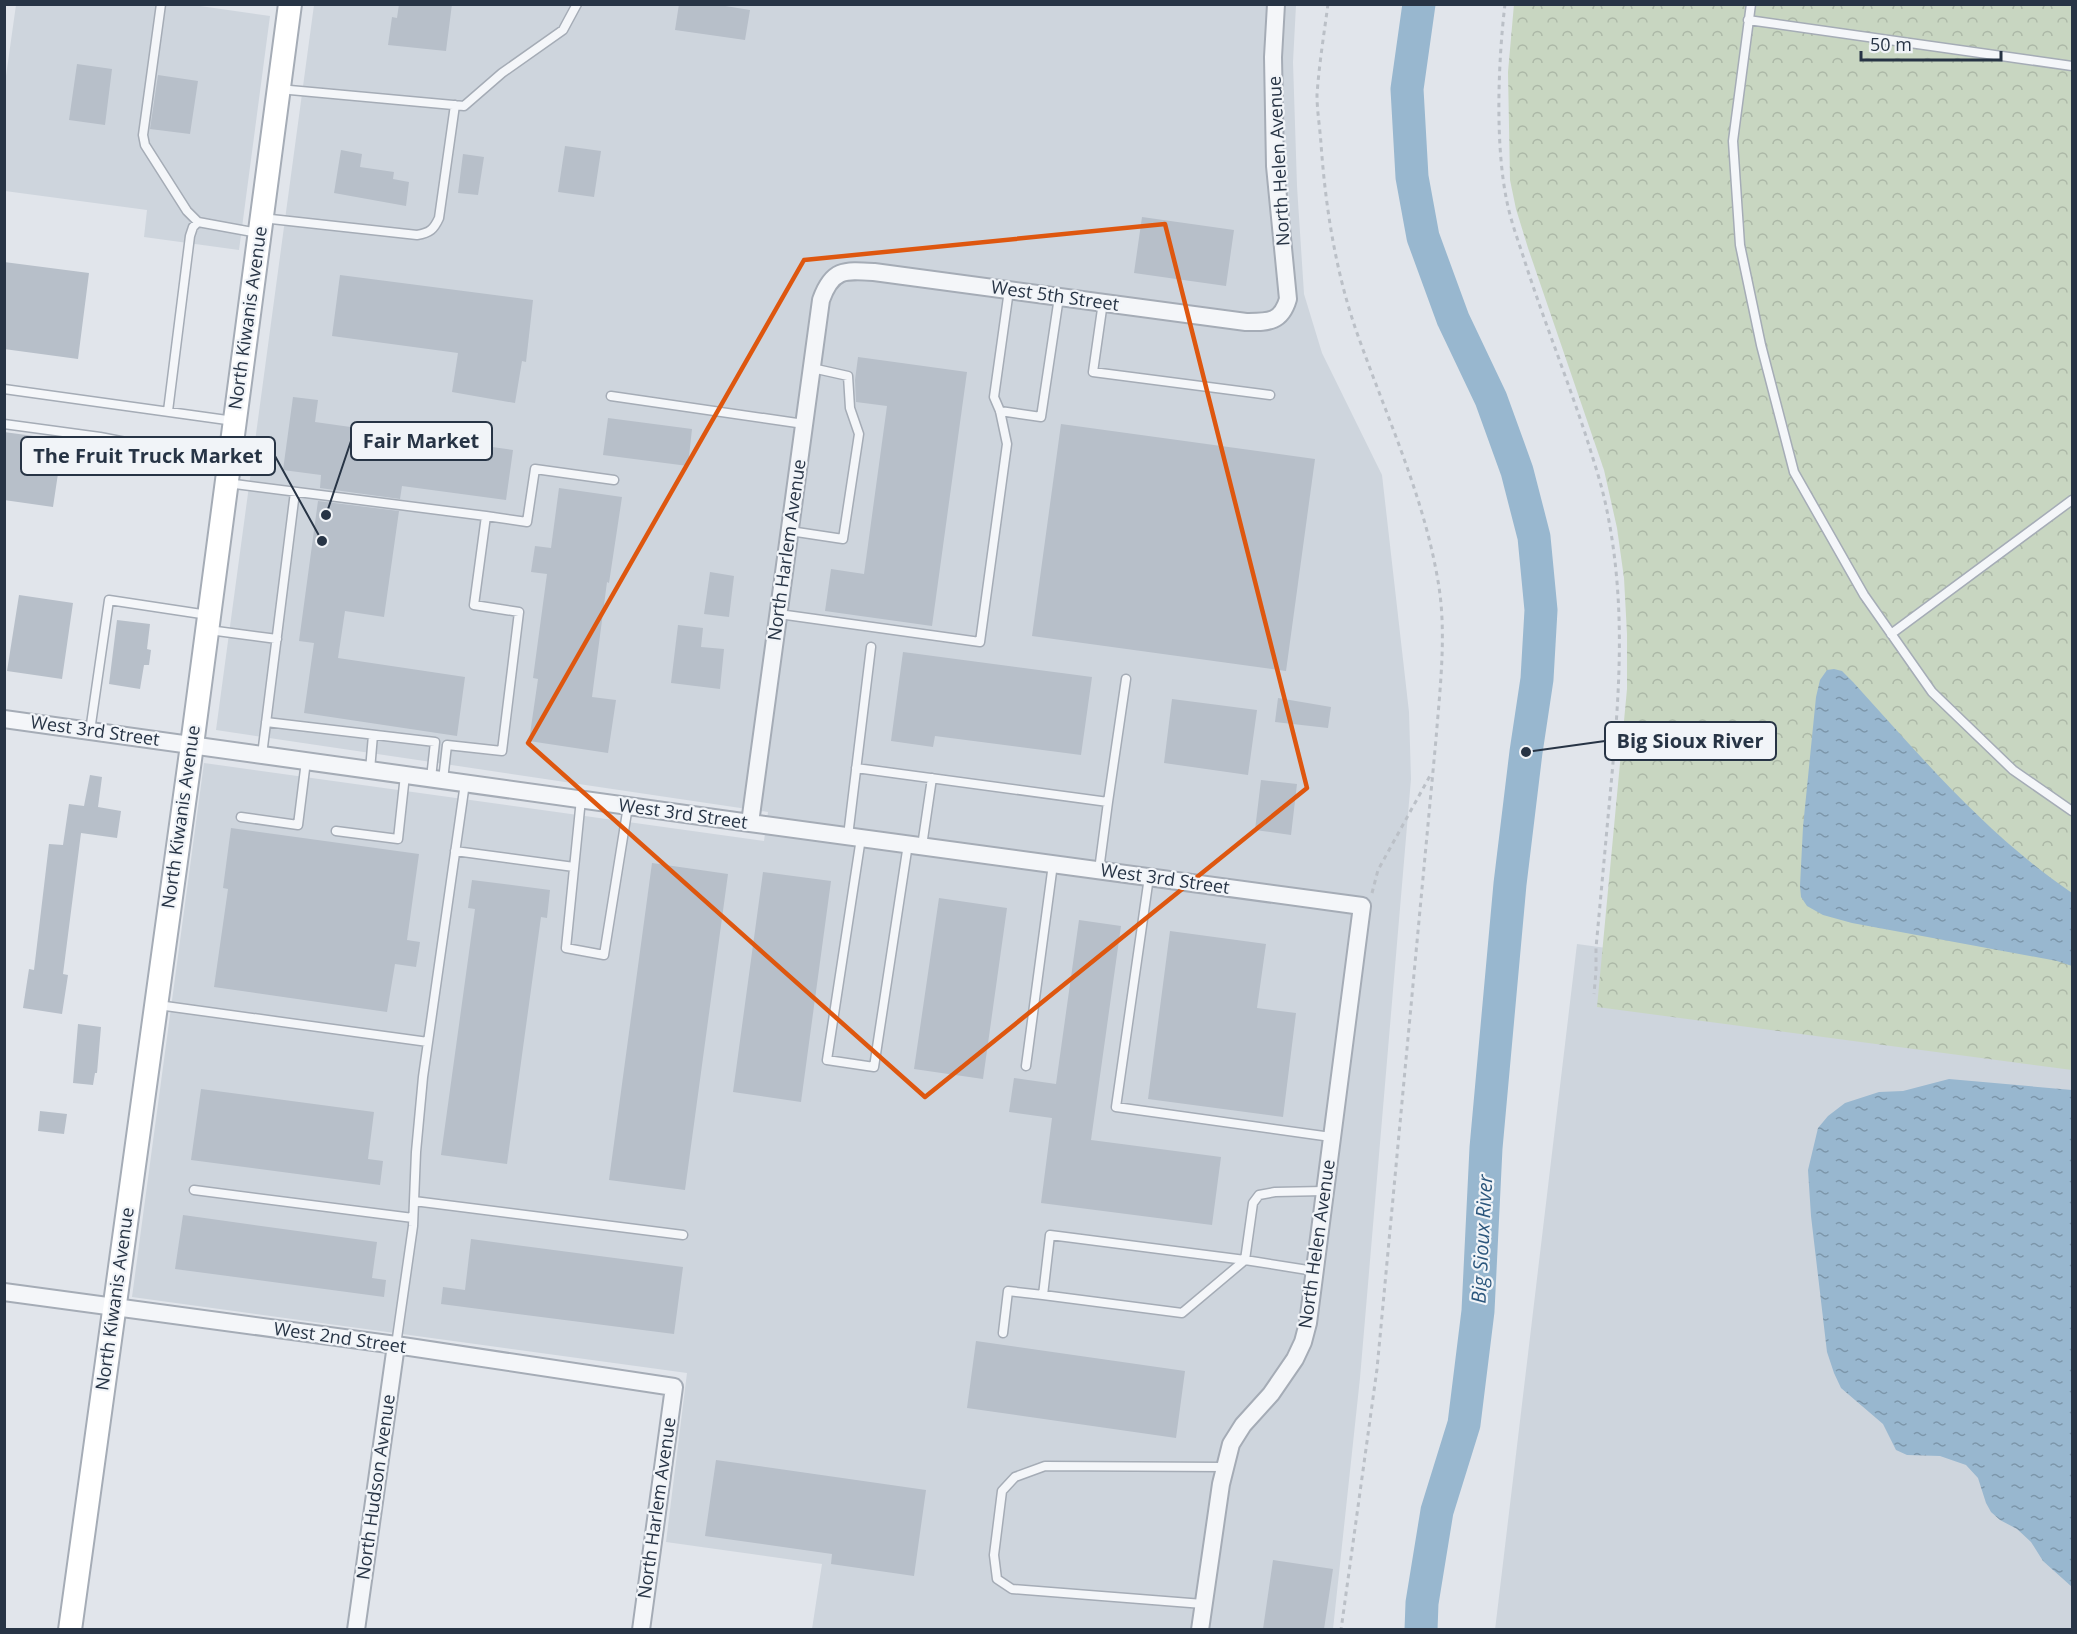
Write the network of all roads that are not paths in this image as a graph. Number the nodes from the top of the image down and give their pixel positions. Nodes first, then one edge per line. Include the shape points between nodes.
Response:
1 (161, 4) edge
2 (290, 4) edge
3 (577, 4) edge
4 (1276, 4) edge
5 (1751, 4) edge
6 (1748, 20) junction
7 (2073, 66) edge
8 (279, 88) junction
9 (455, 105) junction
10 (198, 222) junction
11 (260, 226) junction
12 (831, 279) joint
13 (1010, 290) junction
14 (1059, 297) junction
15 (1103, 302) junction
16 (1280, 316) joint
17 (812, 368) junction
18 (4, 389) edge
19 (1270, 395) dead end
20 (611, 396) dead end
21 (168, 411) junction
22 (1000, 411) junction
23 (234, 421) junction
24 (4, 424) edge
25 (804, 424) junction
26 (228, 472) junction
27 (614, 480) dead end
28 (295, 492) junction
29 (2073, 500) edge
30 (486, 516) junction
31 (790, 531) junction
32 (779, 614) junction
33 (208, 622) junction
34 (1891, 634) junction
35 (277, 639) junction
36 (871, 647) dead end
37 (1126, 679) dead end
38 (4, 719) edge
39 (266, 722) junction
40 (90, 730) junction
41 (373, 735) junction
42 (192, 745) junction
43 (262, 755) junction
44 (306, 761) junction
45 (856, 768) junction
46 (370, 770) junction
47 (405, 775) junction
48 (932, 778) junction
49 (437, 779) junction
50 (465, 783) junction
51 (580, 799) junction
52 (1108, 802) junction
53 (628, 806) junction
54 (2073, 811) edge
55 (241, 817) dead end
56 (750, 823) junction
57 (336, 831) dead end
58 (855, 837) junction
59 (915, 845) junction
60 (455, 851) junction
61 (1053, 864) junction
62 (574, 867) junction
63 (1099, 870) junction
64 (1149, 877) junction
65 (1362, 906) joint
66 (155, 1005) junction
67 (428, 1042) junction
68 (1026, 1066) dead end
69 (1331, 1137) junction
70 (194, 1190) dead end
71 (1324, 1191) junction
72 (414, 1201) junction
73 (413, 1218) junction
74 (683, 1235) dead end
75 (1245, 1260) junction
76 (1314, 1271) junction
77 (4, 1292) edge
78 (1043, 1295) junction
79 (114, 1307) junction
80 (1003, 1333) dead end
81 (396, 1345) junction
82 (674, 1387) joint
83 (1224, 1467) junction
84 (1203, 1604) junction
85 (70, 1629) edge
86 (356, 1629) edge
87 (641, 1629) edge
88 (1200, 1629) edge

1 - 10 lane via 143,135 187,211
2 - 8 main road, North Kiwanis Avenue
3 - 9 lane via 563,30 502,73 464,106
4 - 16 street, North Helen Avenue via 1275,166 1288,299
5 - 6 lane
6 - 7 lane
6 - 34 lane via 1733,141 1740,245 1761,345 1794,472 1864,595
8 - 9 lane
8 - 11 main road, North Kiwanis Avenue
9 - 11 lane via 439,218 428,233
10 - 11 lane
10 - 21 lane via 190,236
11 - 23 main road, North Kiwanis Avenue
12 - 13 street, West 5th Street via 841,272 855,271
12 - 17 street, North Harlem Avenue via 821,300
13 - 14 street, West 5th Street
13 - 22 lane via 994,397
14 - 15 street, West 5th Street
14 - 22 lane via 1041,417
15 - 16 street, West 5th Street via 1246,322
15 - 19 lane via 1093,372
17 - 25 street, North Harlem Avenue
17 - 31 lane via 848,376 850,408 859,434 843,539
18 - 21 lane
20 - 25 lane
21 - 23 lane
22 - 32 lane via 1007,444 980,642
23 - 26 main road, North Kiwanis Avenue
24 - 26 lane via 100,437
25 - 31 street, North Harlem Avenue
26 - 28 lane
26 - 33 main road, North Kiwanis Avenue
27 - 30 lane via 535,470 527,522
28 - 30 lane
28 - 35 lane
29 - 34 lane
30 - 49 lane via 474,605 519,612 502,751 447,744
31 - 32 street, North Harlem Avenue
32 - 56 street, North Harlem Avenue
33 - 35 lane
33 - 40 lane via 109,600
33 - 42 main road, North Kiwanis Avenue
34 - 54 lane via 1932,692 2013,770
35 - 39 lane
36 - 45 lane
37 - 52 lane
38 - 40 street, West 3rd Street
39 - 41 lane
39 - 43 lane
40 - 42 street, West 3rd Street
41 - 46 lane
41 - 49 lane via 435,742
42 - 43 street, West 3rd Street
42 - 66 main road, North Kiwanis Avenue
43 - 44 street, West 3rd Street
44 - 46 street, West 3rd Street
44 - 55 lane via 297,825
45 - 48 lane
45 - 58 lane
46 - 47 street, West 3rd Street
47 - 49 street, West 3rd Street
47 - 57 lane via 398,838
48 - 52 lane
48 - 59 lane
49 - 50 street, West 3rd Street
50 - 51 street, West 3rd Street
50 - 60 lane
51 - 53 street, West 3rd Street
51 - 62 lane
52 - 63 lane
53 - 56 street, West 3rd Street
53 - 62 lane via 604,955 566,948
56 - 58 street, West 3rd Street
58 - 59 street, West 3rd Street
58 - 59 lane via 828,1060 874,1066
59 - 61 street, West 3rd Street
60 - 62 lane
60 - 67 lane
61 - 63 street, West 3rd Street
61 - 68 lane
63 - 64 street, West 3rd Street
64 - 65 street, West 3rd Street
64 - 69 lane via 1116,1107
65 - 69 street, North Helen Avenue
66 - 67 lane
66 - 79 main road, North Kiwanis Avenue
67 - 72 lane
69 - 71 street, North Helen Avenue
70 - 73 lane
71 - 75 lane via 1259,1195 1253,1203
71 - 76 street, North Helen Avenue
72 - 73 lane
72 - 74 lane
73 - 81 lane
75 - 76 lane
75 - 78 lane via 1182,1313
75 - 78 lane via 1050,1235
76 - 83 street, North Helen Avenue via 1303,1342 1270,1394 1243,1425 1231,1444
77 - 79 street, West 2nd Street
78 - 80 lane via 1008,1291
79 - 81 street, West 2nd Street
79 - 85 main road, North Kiwanis Avenue
81 - 82 street, West 2nd Street
81 - 86 street, North Hudson Avenue
82 - 87 street, North Harlem Avenue
83 - 84 street, North Helen Avenue
83 - 84 lane via 1045,1466 1015,1477 1002,1491 994,1555 997,1579 1012,1589
84 - 88 street, North Helen Avenue

